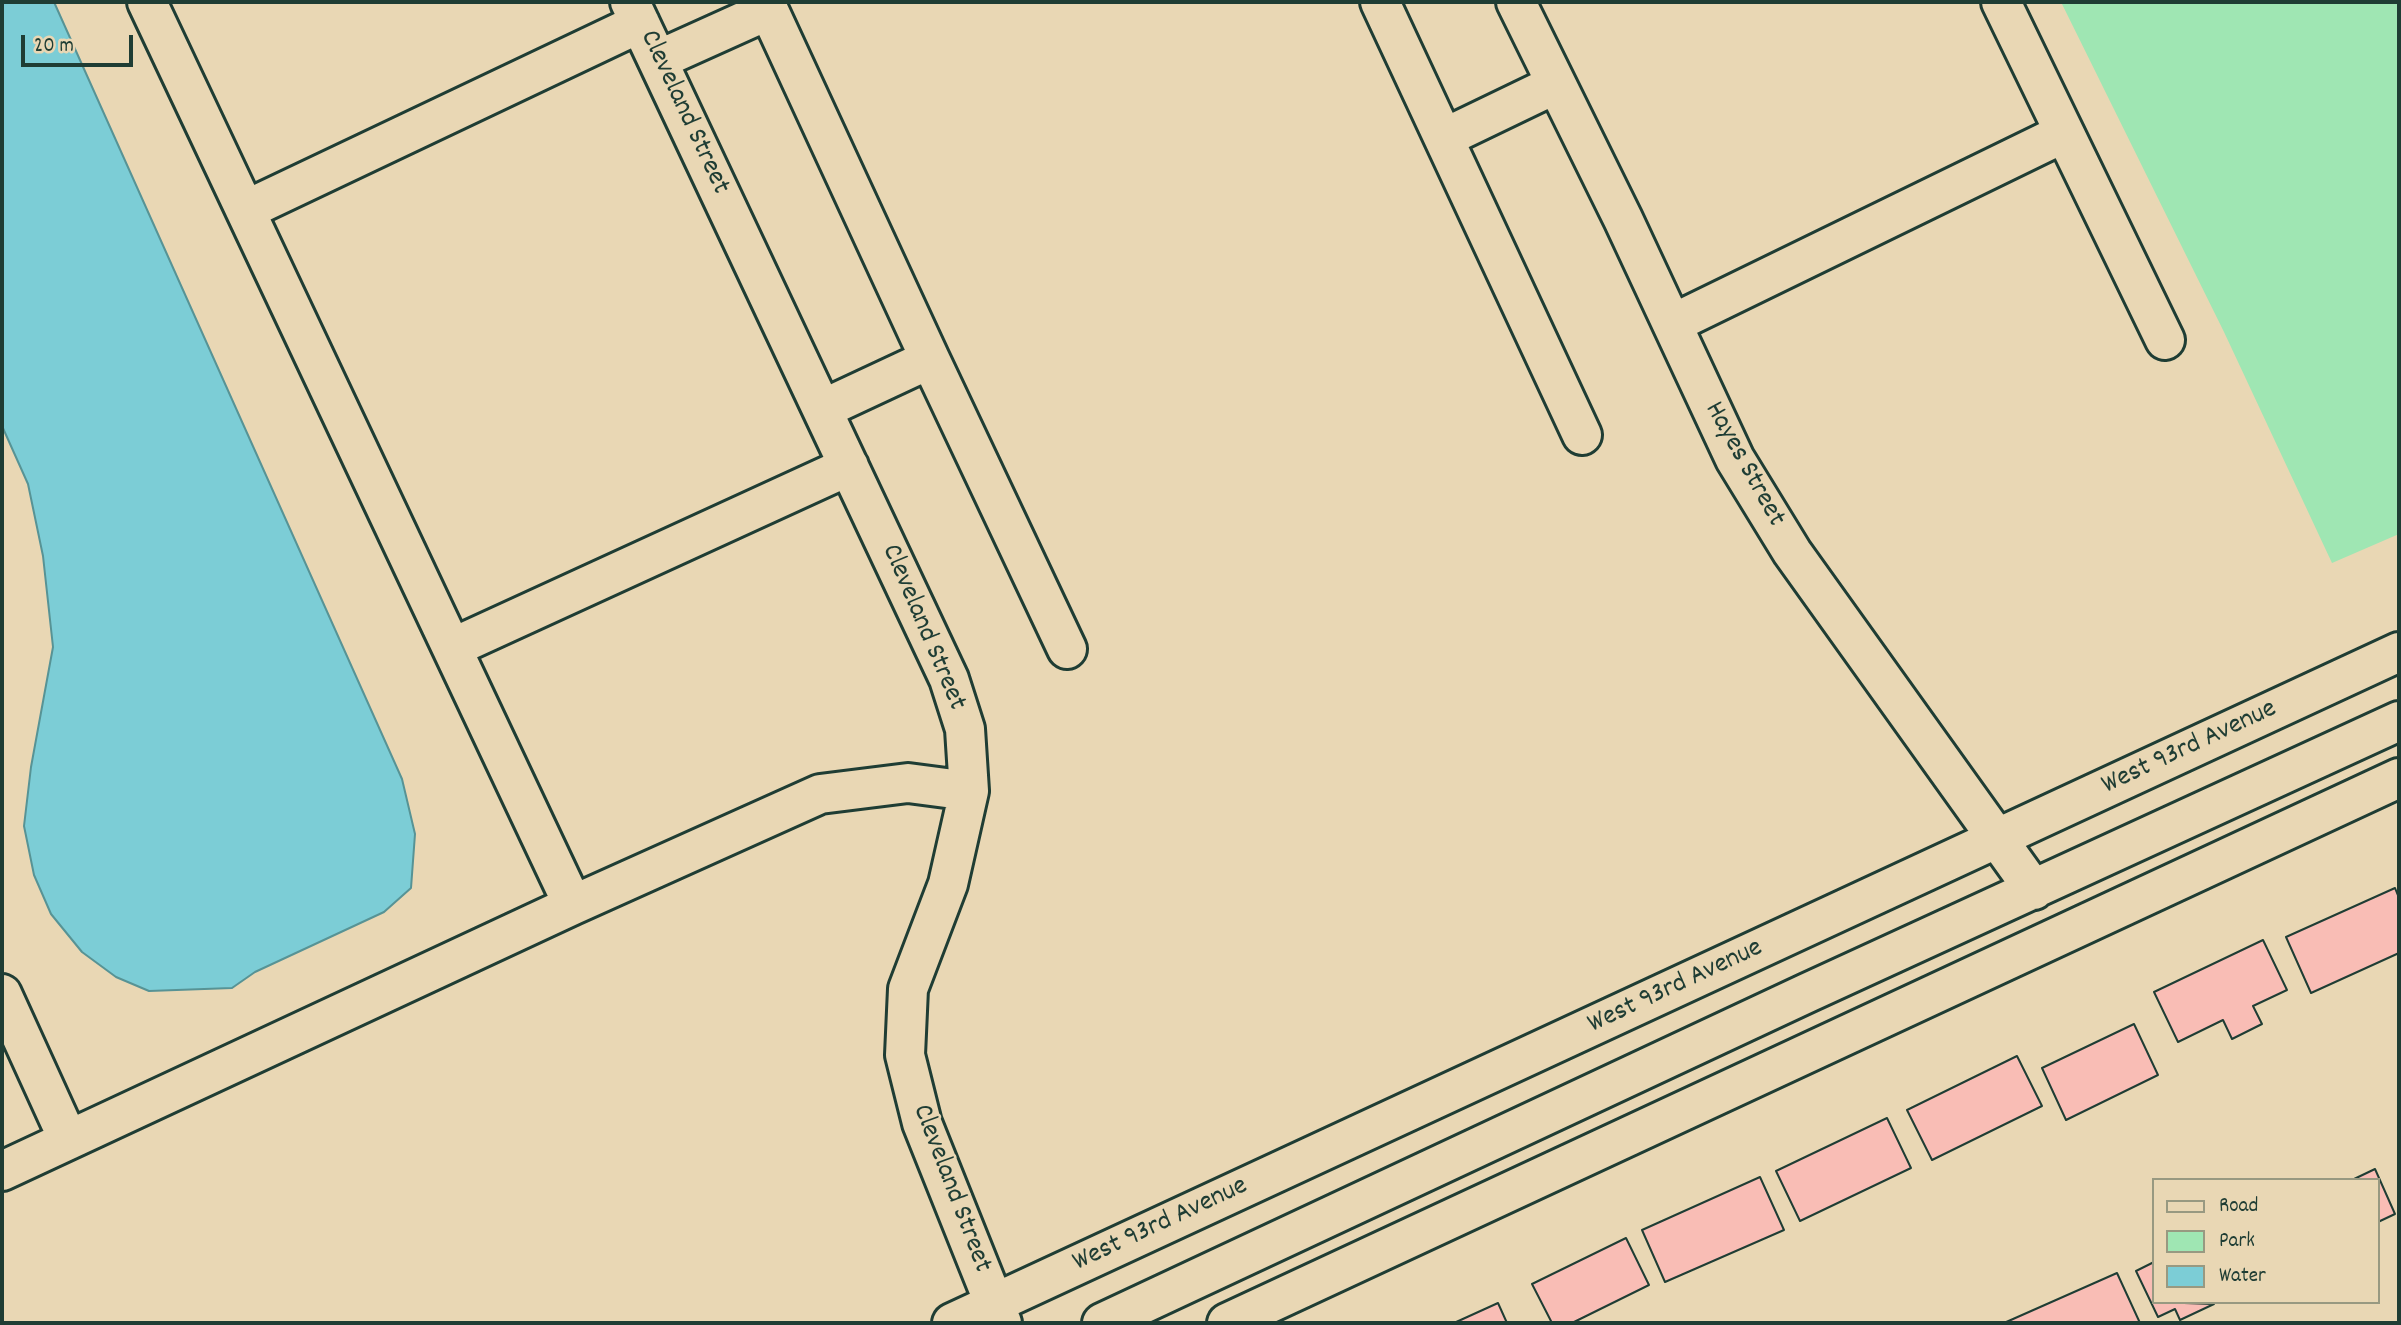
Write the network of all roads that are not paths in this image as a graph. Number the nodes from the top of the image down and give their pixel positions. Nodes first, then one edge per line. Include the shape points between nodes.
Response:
1 (147, 2) edge
2 (1380, 2) edge
3 (1516, 2) edge
4 (2001, 2) edge
5 (767, 6) edge
6 (635, 12) edge
7 (658, 60) junction
8 (1556, 84) junction
9 (2063, 134) junction
10 (1444, 138) junction
11 (246, 210) junction
12 (1672, 324) junction
13 (2165, 340) dead end
14 (930, 359) junction
15 (822, 409) junction
16 (1583, 435) dead end
17 (849, 466) junction
18 (454, 647) junction
19 (1067, 649) dead end
20 (2399, 652) edge
21 (2399, 721) edge
22 (2399, 778) edge
23 (969, 791) junction
24 (1997, 839) junction
25 (2034, 890) junction
26 (573, 905) junction
27 (2, 994) edge
28 (68, 1139) junction
29 (2, 1171) edge
30 (999, 1313) edge
31 (952, 1323) edge
32 (1102, 1323) edge
33 (1227, 1323) edge

1 - 11 street
2 - 10 street
3 - 8 street, Hayes Street
4 - 9 street
5 - 7 street
5 - 14 street
6 - 7 street, Cleveland Street
6 - 11 street
7 - 15 street, Cleveland Street
8 - 10 street
8 - 12 street, Hayes Street
9 - 12 street
9 - 13 street
10 - 16 street
11 - 18 street
12 - 24 street, Hayes Street via 1735,459 1792,552
14 - 15 street
14 - 19 street
15 - 17 street, Cleveland Street
17 - 18 street
17 - 23 street, Cleveland Street via 949,679 965,730
18 - 26 street
20 - 24 street, West 93rd Avenue
21 - 25 street
22 - 33 street
23 - 26 street via 908,783 820,794
23 - 30 street, Cleveland Street via 948,884 908,989 905,1055 922,1123
24 - 25 street, Hayes Street
24 - 30 street, West 93rd Avenue
25 - 32 street
26 - 28 street
27 - 28 street
28 - 29 street
30 - 31 street, West 93rd Avenue

